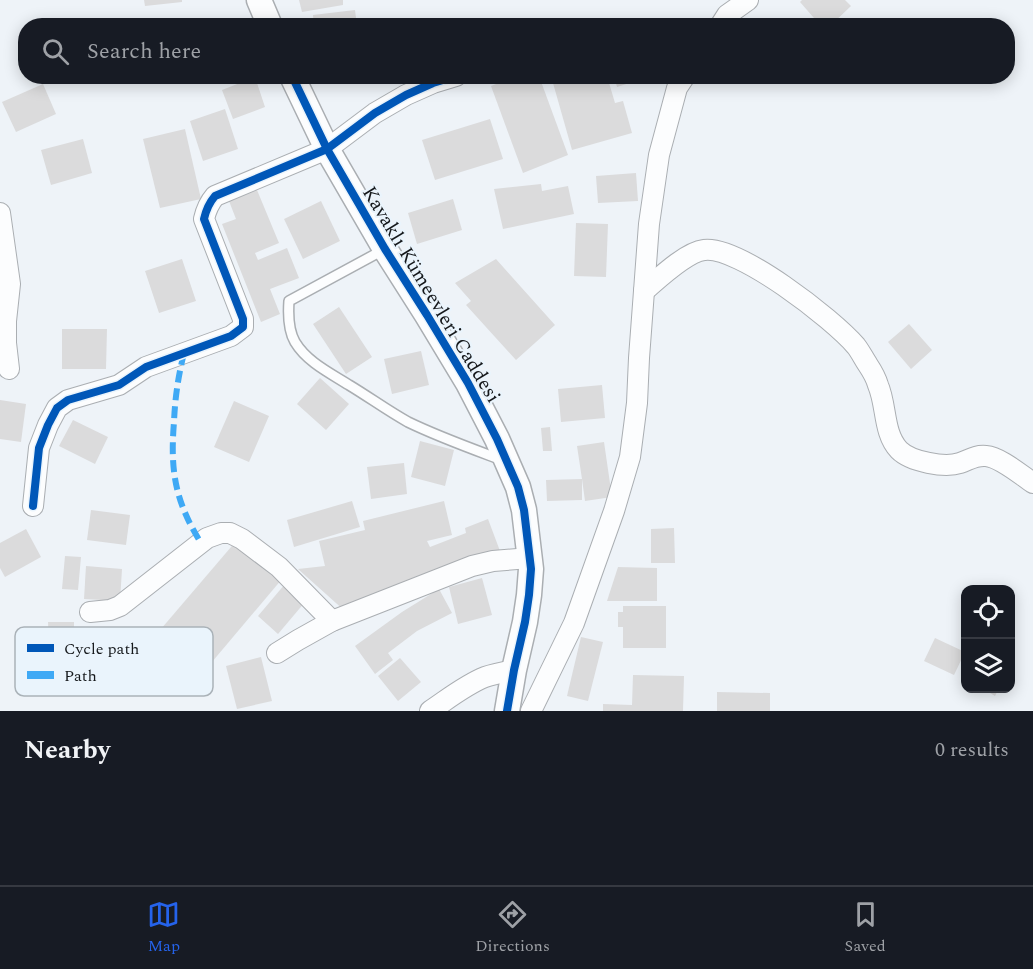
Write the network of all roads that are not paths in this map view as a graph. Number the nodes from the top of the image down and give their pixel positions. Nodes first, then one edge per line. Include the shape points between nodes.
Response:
1 (259, 0) edge
2 (748, 0) edge
3 (267, 18) edge
4 (726, 18) edge
5 (296, 84) edge
6 (431, 84) edge
7 (680, 84) edge
8 (327, 149) junction
9 (0, 213) edge
10 (385, 249) junction
11 (644, 291) junction
12 (9, 369) dead end
13 (508, 462) junction
14 (1033, 483) edge
15 (33, 506) dead end
16 (530, 558) junction
17 (90, 612) dead end
18 (332, 621) junction
19 (277, 653) dead end
20 (514, 670) junction
21 (430, 711) edge
22 (507, 711) edge
23 (531, 711) edge

1 - 3 street
2 - 4 street
5 - 8 street, Kavaklı Kümeevleri Caddesi
6 - 8 street via 375,112
7 - 11 street via 659,155
8 - 10 street, Kavaklı Kümeevleri Caddesi
8 - 15 street via 210,201 204,219 243,327 231,336 146,366 119,385 68,400 57,408 39,448
9 - 12 street via 10,284 6,321
10 - 13 street, Kavaklı Kümeevleri Caddesi via 468,383
10 - 13 lane via 289,302 295,342 319,366 407,421
11 - 14 street via 698,251 717,250 733,255 824,315 856,347 879,386 890,434 908,456 920,462 951,465 974,456 996,458
11 - 23 street via 630,456 574,623
13 - 16 street, Kavaklı Kümeevleri Caddesi via 524,510
16 - 18 street via 472,566
16 - 20 street, Kavaklı Kümeevleri Caddesi via 529,595
17 - 18 street via 120,606 207,538 230,533 279,567
18 - 19 street
20 - 21 street via 485,677
20 - 22 street, Kavaklı Kümeevleri Caddesi

